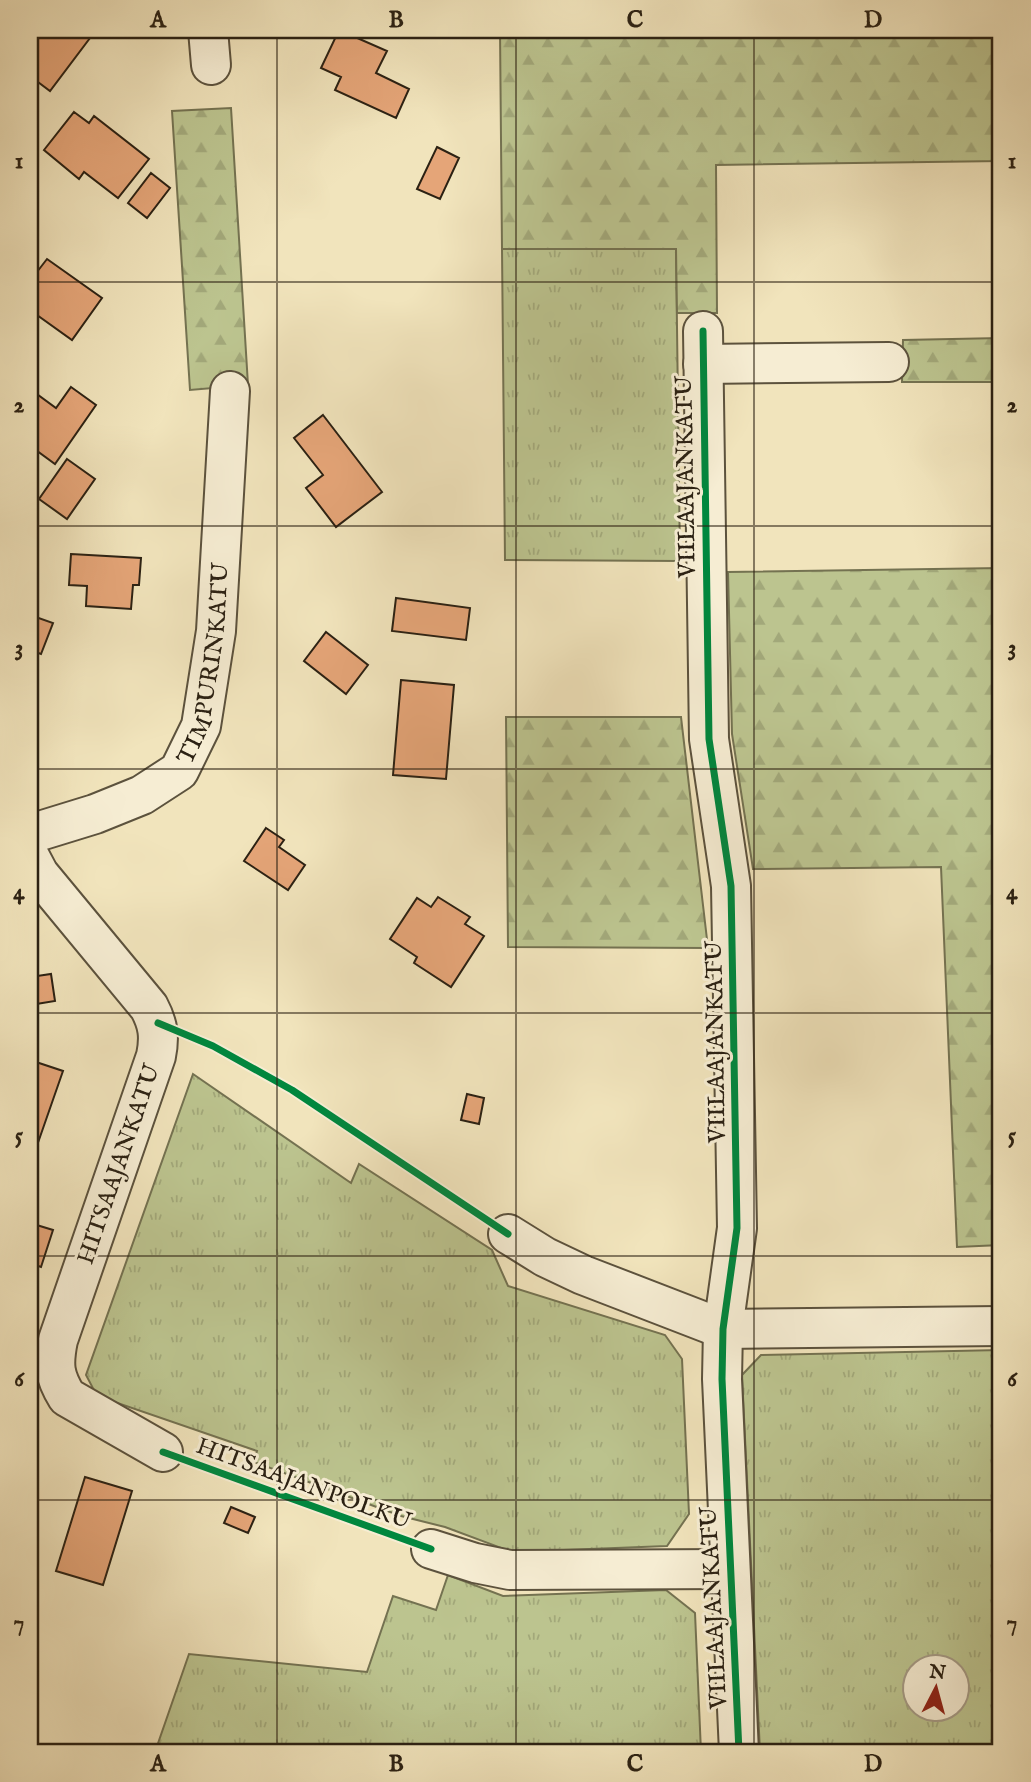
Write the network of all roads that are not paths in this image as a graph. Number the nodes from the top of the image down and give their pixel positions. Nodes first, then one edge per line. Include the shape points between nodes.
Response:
1 (889, 362) dead end
2 (230, 391) dead end
3 (30, 834) edge
4 (30, 857) edge
5 (508, 1234) dead end
6 (1001, 1326) edge
7 (723, 1329) junction
8 (163, 1452) dead end
9 (431, 1549) dead end
10 (730, 1569) junction
11 (739, 1752) edge

1 - 7 street, VIILAAJANKATU via 703,347 709,739 732,886 737,1228
2 - 3 street, TIMPURINKATU via 216,631 201,726 179,771 142,795
4 - 8 street, HITSAAJANKATU via 158,1023 156,1056 54,1362 67,1397
5 - 7 street via 583,1275
6 - 7 street
7 - 10 street, VIILAAJANKATU
9 - 10 street via 510,1570
10 - 11 street, VIILAAJANKATU

